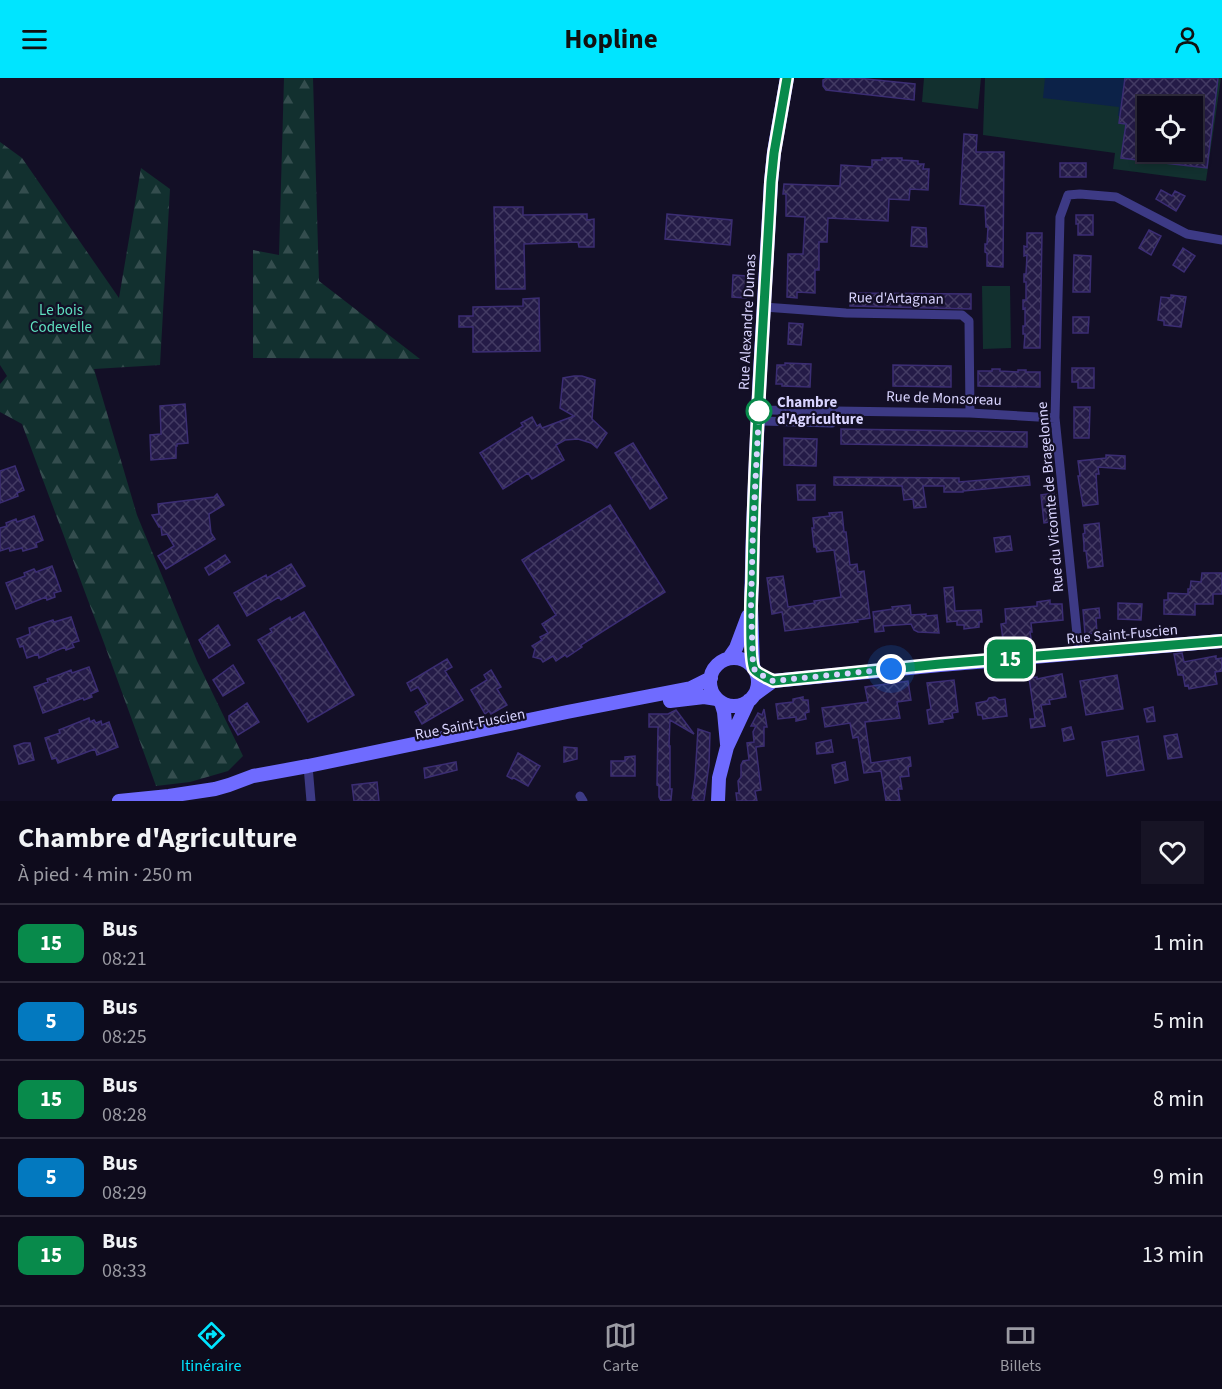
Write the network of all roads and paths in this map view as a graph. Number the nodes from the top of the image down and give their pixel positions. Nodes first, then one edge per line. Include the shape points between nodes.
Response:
1 (787, 78) edge
2 (1222, 240) edge
3 (764, 307) junction
4 (970, 413) junction
5 (758, 415) junction
6 (1055, 418) junction
7 (751, 606) junction
8 (1222, 641) edge
9 (1079, 654) junction
10 (729, 658) junction
11 (754, 669) junction
12 (711, 678) junction
13 (773, 681) junction
14 (752, 698) junction
15 (719, 700) junction
16 (727, 747) junction
17 (308, 770) junction
18 (119, 801) edge
19 (311, 801) edge
20 (718, 801) edge

1 - 3 main road, Rue Alexandre Dumas via 771,182
2 - 6 street, Rue du Vicomte de Bragelonne via 1187,234 1116,197 1068,195 1060,217
3 - 4 street, Rue d'Artagnan via 962,315 969,321
3 - 5 main road, Rue Alexandre Dumas
4 - 5 street, Rue de Monsoreau via 768,410
4 - 6 street, Rue de Monsoreau
5 - 7 main road, Rue Alexandre Dumas
6 - 9 street, Rue du Vicomte de Bragelonne
7 - 10 main road, Rue Alexandre Dumas
7 - 11 main road, Rue Alexandre Dumas
8 - 9 main road, Rue Saint-Fuscien
9 - 13 main road, Rue Saint-Fuscien
10 - 11 main road via 745,660
10 - 12 main road via 719,663
11 - 13 main road
11 - 14 main road via 758,681
12 - 15 main road
12 - 17 main road, Rue Saint-Fuscien via 691,688
13 - 14 main road
14 - 15 main road via 735,706
14 - 16 main road
15 - 16 main road
15 - 17 main road, Rue Saint-Fuscien via 693,698 645,705
16 - 20 main road
17 - 18 main road, Rue Saint-Fuscien via 253,776 229,785 169,796
17 - 19 street

